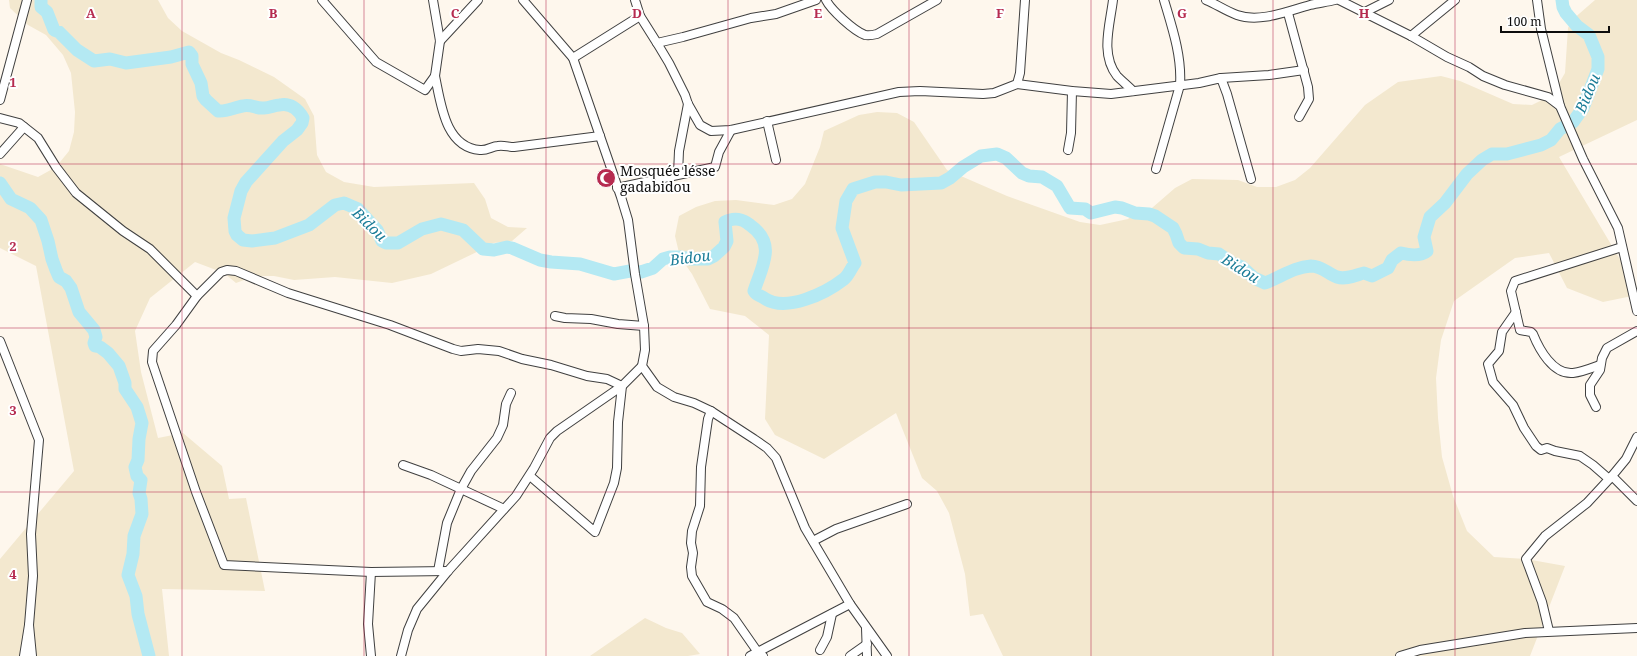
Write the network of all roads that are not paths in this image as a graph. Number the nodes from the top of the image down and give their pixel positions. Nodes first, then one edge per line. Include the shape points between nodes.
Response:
1 (27, 0) edge
2 (322, 0) edge
3 (433, 0) edge
4 (478, 0) edge
5 (523, 0) edge
6 (635, 0) edge
7 (816, 0) edge
8 (826, 0) edge
9 (937, 0) edge
10 (1025, 0) edge
11 (1113, 0) edge
12 (1164, 0) edge
13 (1206, 0) edge
14 (1335, 0) edge
15 (1339, 0) edge
16 (1389, 0) edge
17 (1455, 0) edge
18 (1537, 0) edge
19 (1288, 13) junction
20 (1363, 13) junction
21 (640, 16) junction
22 (1411, 36) junction
23 (440, 41) junction
24 (657, 43) junction
25 (573, 58) junction
26 (1304, 70) junction
27 (435, 76) junction
28 (1221, 78) junction
29 (1017, 84) junction
30 (1180, 85) junction
31 (1133, 91) junction
32 (1072, 92) junction
33 (0, 100) edge
34 (688, 104) junction
35 (1560, 106) junction
36 (1299, 117) dead end
37 (0, 118) edge
38 (767, 121) junction
39 (24, 127) junction
40 (731, 130) junction
41 (600, 136) junction
42 (1068, 150) dead end
43 (0, 154) edge
44 (776, 160) dead end
45 (1156, 169) dead end
46 (678, 174) junction
47 (1251, 179) dead end
48 (617, 188) junction
49 (1622, 247) junction
50 (197, 296) junction
51 (1637, 311) edge
52 (1516, 312) junction
53 (555, 316) dead end
54 (644, 326) junction
55 (1637, 330) edge
56 (0, 341) edge
57 (1600, 365) junction
58 (642, 366) junction
59 (622, 386) junction
60 (511, 393) dead end
61 (1596, 407) dead end
62 (711, 411) junction
63 (1637, 437) edge
64 (403, 464) dead end
65 (530, 476) junction
66 (1611, 477) junction
67 (461, 489) junction
68 (1637, 501) edge
69 (907, 504) dead end
70 (504, 509) junction
71 (813, 541) junction
72 (438, 571) junction
73 (448, 571) junction
74 (371, 572) junction
75 (850, 604) junction
76 (832, 614) junction
77 (29, 625) junction
78 (866, 628) junction
79 (1637, 628) edge
80 (1549, 631) junction
81 (867, 644) junction
82 (820, 650) dead end
83 (757, 654) edge
84 (24, 656) edge
85 (32, 656) edge
86 (372, 656) edge
87 (401, 656) edge
88 (850, 656) edge
89 (867, 656) edge
90 (887, 656) edge
91 (1400, 656) edge

1 - 33 street
2 - 27 street via 376,62 425,90
3 - 23 street
4 - 23 street
5 - 25 street
6 - 21 street
7 - 24 street via 776,14 751,18
8 - 9 street via 853,27 870,36
10 - 29 street
11 - 31 street via 1106,40 1107,51 1117,76
12 - 30 street via 1178,52
13 - 19 street via 1238,16 1274,16
14 - 19 street
15 - 20 street
16 - 20 street
17 - 22 street
18 - 35 street via 1541,29
19 - 26 street
20 - 22 street
21 - 24 street
21 - 25 street
22 - 35 street via 1492,80 1548,97
23 - 27 street
24 - 34 street
25 - 41 street
26 - 28 street
26 - 36 street via 1309,99
27 - 41 street via 451,133 460,142 475,149 514,147
28 - 30 street
28 - 47 street
29 - 32 street
29 - 38 street via 994,93 983,94 899,92
30 - 31 street
30 - 45 street
31 - 32 street via 1111,94
32 - 42 street
34 - 40 street via 697,121 706,130
34 - 46 street via 679,151
35 - 49 street via 1614,220
37 - 39 street
38 - 40 street
38 - 44 street
39 - 43 street
39 - 50 street via 38,138 76,193 150,249
40 - 46 street via 723,143 715,167
41 - 48 street
46 - 48 street
48 - 54 street via 628,220
49 - 51 street
49 - 52 street via 1515,281 1511,291
50 - 59 street via 221,272 236,271 288,293 461,352 478,349 499,351 587,376 607,379
50 - 74 street via 153,351 152,362 224,565
52 - 57 street via 1520,330 1531,332 1542,354 1558,368 1574,373
52 - 66 street via 1502,332 1498,352 1488,364 1493,382 1513,405 1536,446 1541,450 1547,448 1580,456
53 - 54 street
54 - 58 street via 645,350
55 - 57 street via 1607,348
56 - 77 street via 40,440 30,534 33,576
57 - 61 street via 1600,370 1589,388
58 - 59 street
58 - 62 street via 657,387 674,398
59 - 65 street via 557,430
59 - 65 street via 617,468 595,532
60 - 67 street via 497,438
62 - 71 street via 767,448 776,458 799,516
62 - 83 street via 701,467 700,506 692,531 692,572 707,602 734,618
63 - 66 street via 1626,459
64 - 67 street
65 - 70 street
66 - 68 street
66 - 80 street via 1586,503 1545,536 1526,559 1542,602
67 - 70 street
67 - 72 street via 447,523
69 - 71 street
70 - 73 street
71 - 75 street
72 - 73 street
72 - 74 street
73 - 87 street via 417,609
74 - 86 street via 368,618
75 - 76 street
75 - 78 street
76 - 82 street via 827,637
76 - 83 street
77 - 84 street
77 - 85 street
78 - 81 street
78 - 90 street
79 - 80 street
80 - 91 street via 1420,650
81 - 88 street
81 - 89 street

